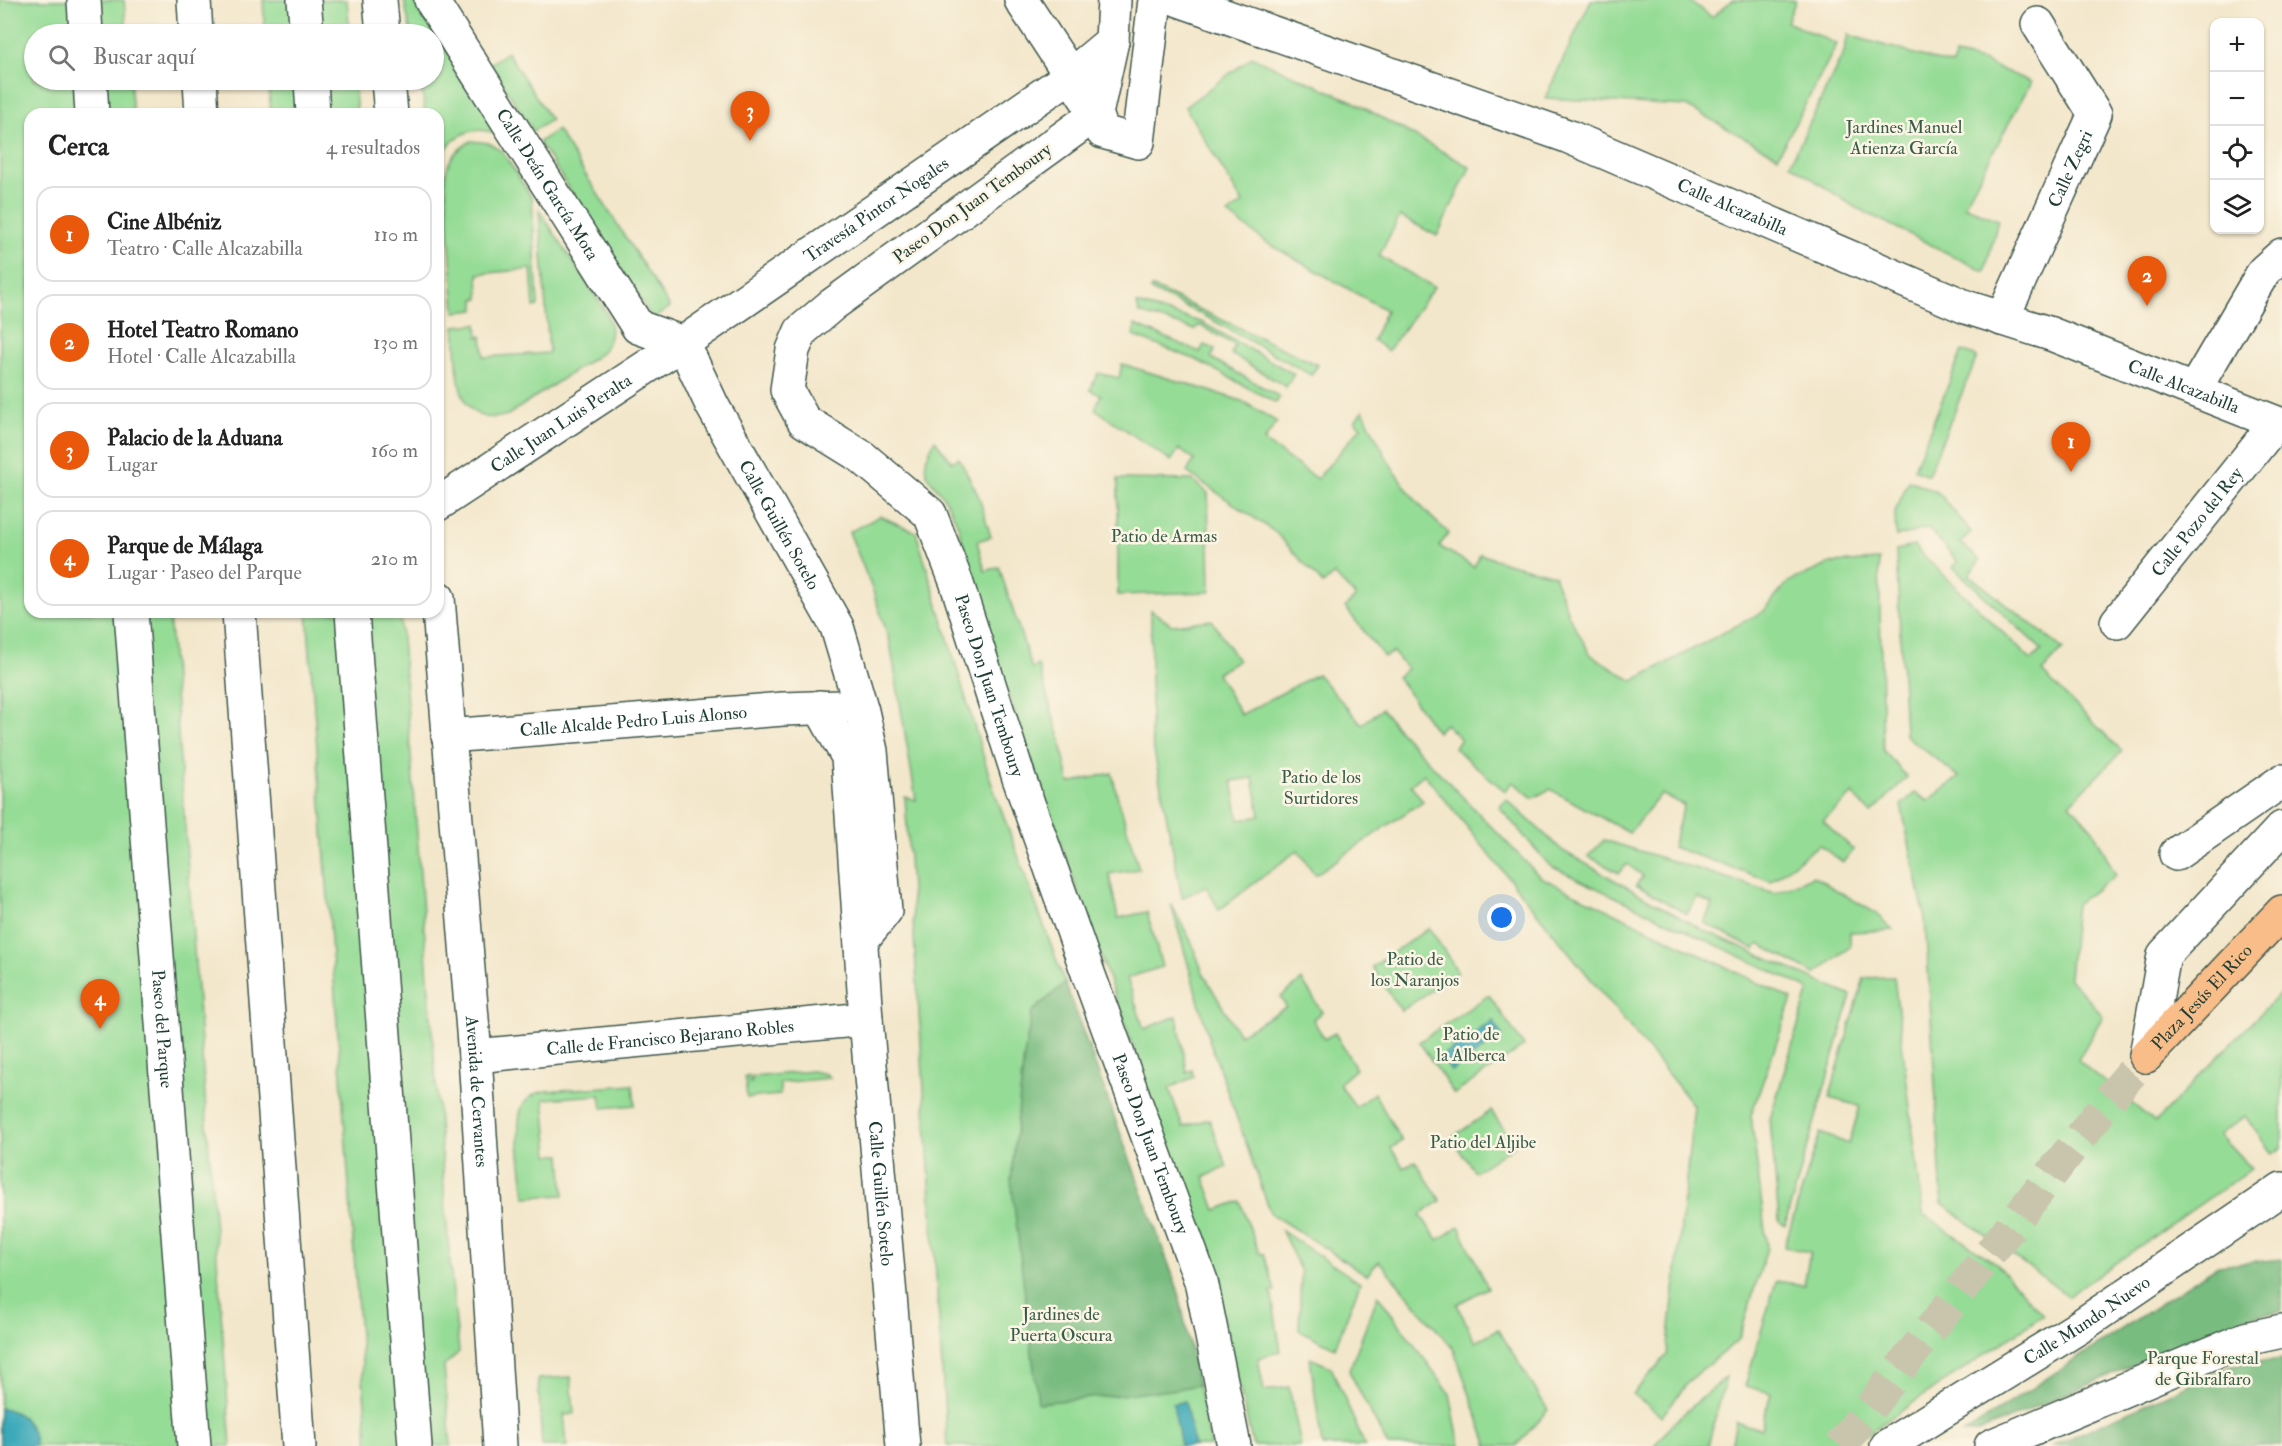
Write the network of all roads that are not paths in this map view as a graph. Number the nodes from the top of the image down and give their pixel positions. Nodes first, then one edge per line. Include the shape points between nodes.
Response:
1 (84, 0) edge
2 (194, 0) edge
3 (304, 0) edge
4 (380, 0) edge
5 (431, 0) edge
6 (1021, 0) edge
7 (1114, 0) edge
8 (1155, 0) edge
9 (1179, 0) edge
10 (85, 24) edge
11 (195, 24) edge
12 (306, 24) edge
13 (382, 24) edge
14 (2038, 24) dead end
15 (1112, 41) junction
16 (1070, 76) junction
17 (91, 90) edge
18 (201, 90) edge
19 (312, 90) edge
20 (389, 90) edge
21 (92, 108) edge
22 (202, 108) edge
23 (313, 108) edge
24 (391, 108) edge
25 (1096, 114) junction
26 (2282, 255) edge
27 (2002, 319) junction
28 (683, 343) junction
29 (2194, 390) junction
30 (2279, 424) edge
31 (444, 500) edge
32 (131, 618) edge
33 (239, 618) edge
34 (352, 618) edge
35 (439, 618) edge
36 (2117, 622) dead end
37 (820, 707) junction
38 (862, 711) junction
39 (448, 736) junction
40 (2282, 781) edge
41 (2282, 828) edge
42 (2176, 854) dead end
43 (2282, 912) edge
44 (861, 941) junction
45 (866, 1019) junction
46 (476, 1056) junction
47 (2146, 1056) joint
48 (2282, 1189) edge
49 (2282, 1331) edge
50 (194, 1446) edge
51 (300, 1446) edge
52 (415, 1446) edge
53 (500, 1446) edge
54 (903, 1446) edge
55 (1234, 1446) edge
56 (1887, 1446) edge
57 (1991, 1446) edge

1 - 10 street
2 - 11 street
3 - 12 street
4 - 13 street
5 - 28 street, Calle Deán García Mota via 638,327
6 - 16 street
7 - 15 street
8 - 25 street via 1138,142 1103,132
9 - 27 street, Calle Alcazabilla via 1567,136 1966,308
14 - 27 street, Calle Zegri via 2095,114
15 - 16 street, Travesía Pintor Nogales
15 - 25 street
16 - 25 street
16 - 28 street, Travesía Pintor Nogales
17 - 21 street
18 - 22 street
19 - 23 street
20 - 24 street
25 - 55 street, Paseo Don Juan Temboury via 801,331 793,350 787,390 804,421 862,457 930,514 956,580 1019,778 1201,1281
26 - 29 street via 2264,271
27 - 29 street, Calle Alcazabilla
28 - 31 street, Calle Juan Luis Peralta
28 - 38 street, Calle Guillén Sotelo via 712,405 837,627
29 - 30 street, Calle Alcazabilla
30 - 36 street, Calle Pozo del Rey
32 - 50 street, Paseo del Parque
33 - 51 street
34 - 52 street
35 - 39 street, Avenida de Cervantes
37 - 38 street
37 - 39 street, Calle Alcalde Pedro Luis Alonso
37 - 44 street, Calle Guillén Sotelo via 848,757
38 - 44 street, Calle Guillén Sotelo via 871,751 885,910
39 - 46 street, Avenida de Cervantes
40 - 42 street
41 - 47 street via 2164,955
43 - 47 main road, Plaza Jesús El Rico
44 - 45 street, Calle Guillén Sotelo
45 - 46 street, Calle de Francisco Bejarano Robles
45 - 54 street, Calle Guillén Sotelo
46 - 53 street, Avenida de Cervantes
48 - 56 street, Calle Mundo Nuevo via 2076,1329
49 - 57 street via 2245,1339

